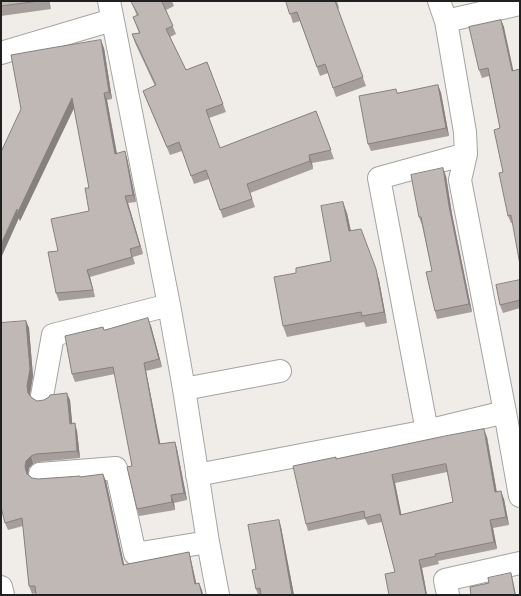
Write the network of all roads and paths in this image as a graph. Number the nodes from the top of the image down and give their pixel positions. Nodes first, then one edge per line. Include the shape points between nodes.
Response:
1 (439, 1) edge
2 (520, 4) edge
3 (111, 11) edge
4 (446, 21) junction
5 (1, 52) edge
6 (466, 154) junction
7 (169, 305) junction
8 (280, 371) dead end
9 (184, 389) junction
10 (42, 396) dead end
11 (505, 412) junction
12 (427, 431) junction
13 (40, 474) dead end
14 (197, 475) junction
15 (520, 496) edge
16 (208, 542) junction
17 (520, 563) edge
18 (1, 587) edge
19 (3, 595) edge
20 (218, 595) edge
21 (448, 595) edge

1 - 4 street
2 - 4 street
3 - 5 street
3 - 7 street
4 - 6 street via 465,132
6 - 11 street via 460,180
6 - 12 street via 379,178
7 - 9 street
7 - 10 street via 53,335
8 - 9 street
9 - 14 street
11 - 12 street
11 - 15 street
12 - 14 street
13 - 16 street via 116,468 135,554
14 - 16 street
16 - 20 street
17 - 21 street via 445,580
18 - 19 street

